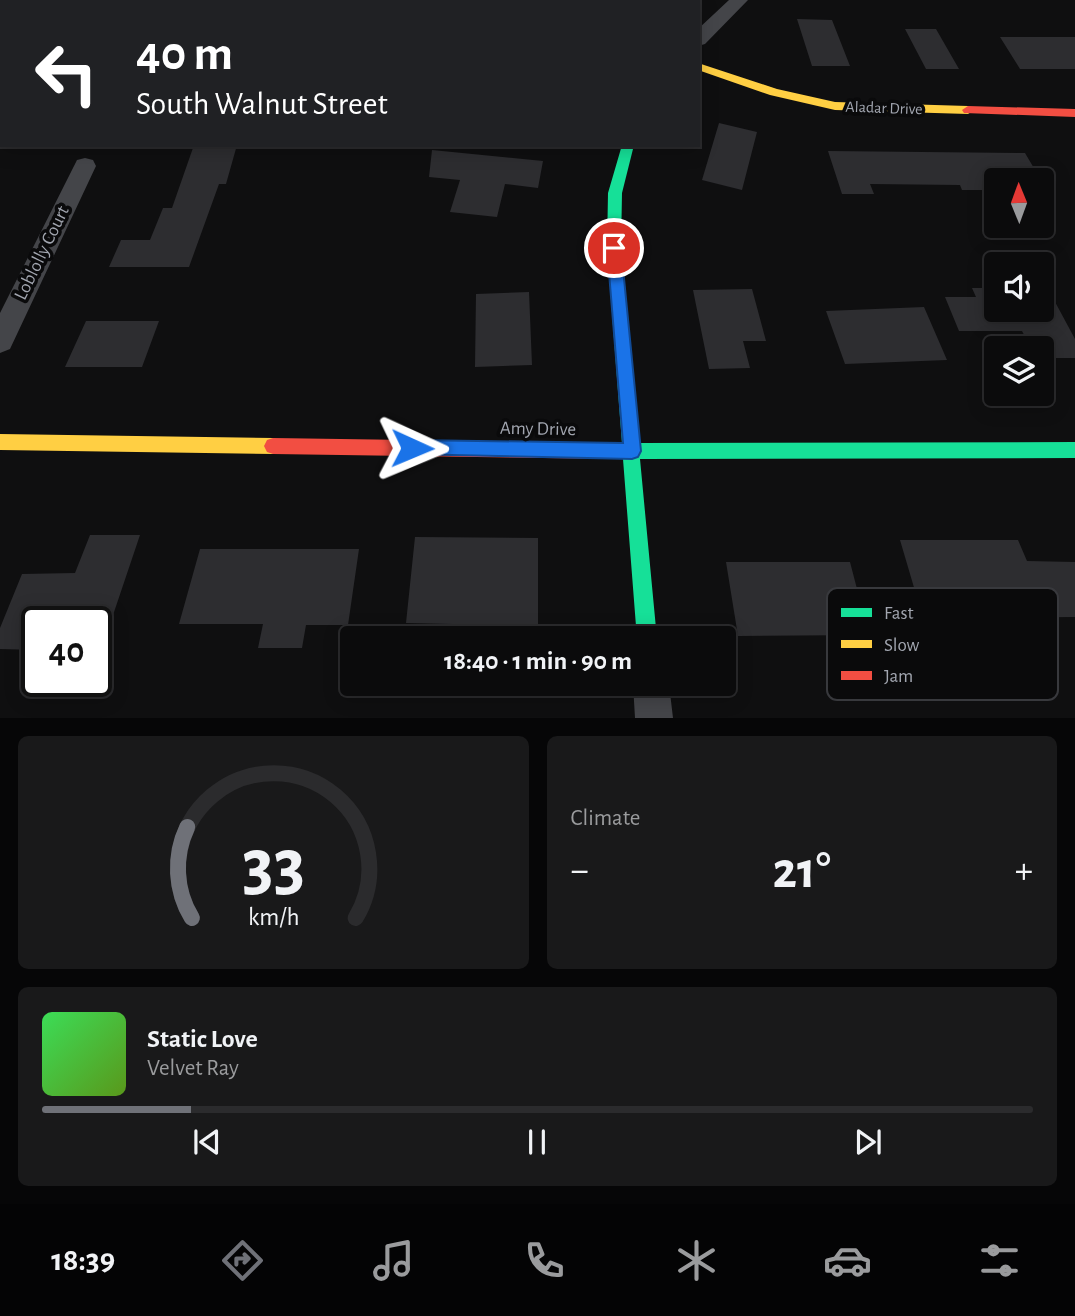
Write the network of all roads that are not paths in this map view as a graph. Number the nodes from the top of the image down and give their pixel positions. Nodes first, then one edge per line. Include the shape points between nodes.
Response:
1 (739, 0) edge
2 (700, 38) edge
3 (700, 66) edge
4 (1075, 113) edge
5 (627, 147) edge
6 (85, 166) dead end
7 (0, 341) edge
8 (0, 442) edge
9 (1075, 450) edge
10 (632, 451) junction
11 (647, 626) edge
12 (652, 696) edge
13 (654, 718) edge

1 - 2 street
3 - 4 street, Aladar Drive via 774,93 835,106
5 - 10 street via 615,193 614,248
6 - 7 street, Loblolly Court
8 - 10 street, Amy Drive
9 - 10 street, Amy Drive
10 - 11 street
12 - 13 street

